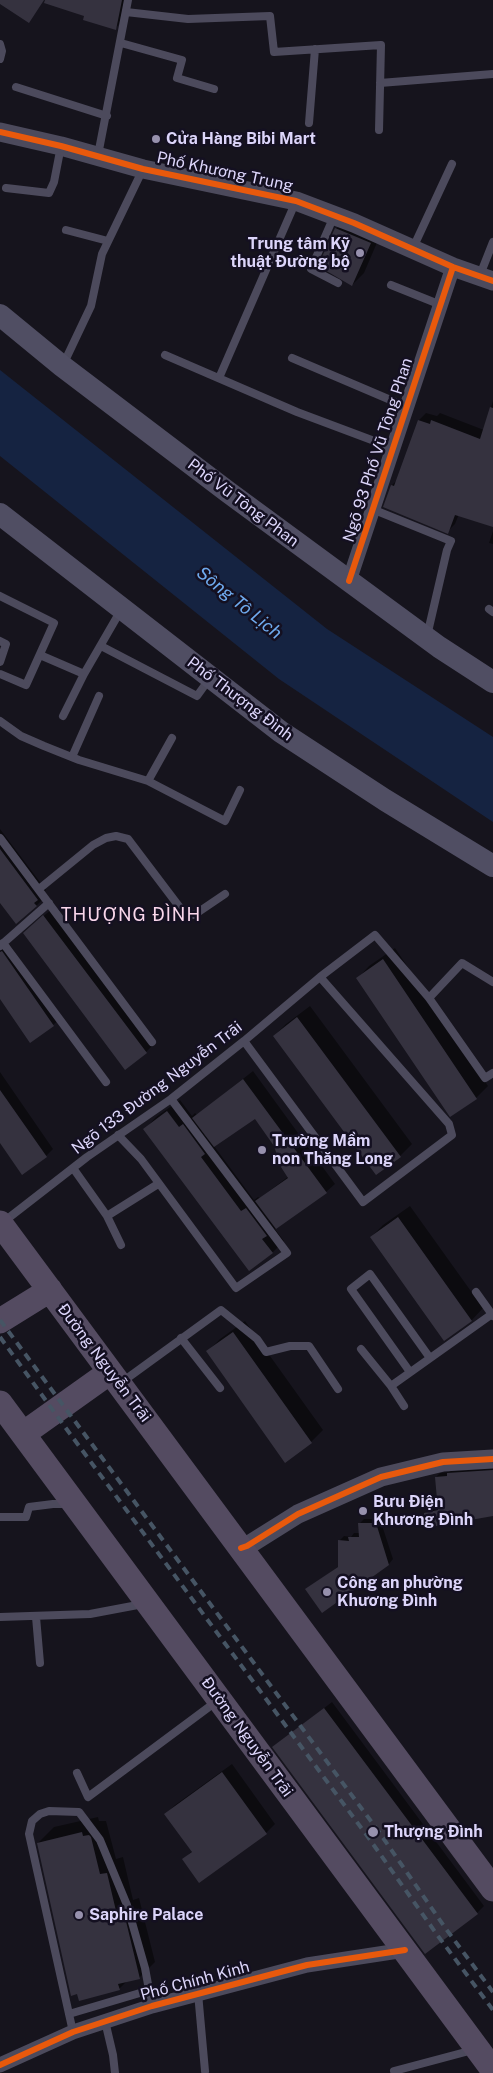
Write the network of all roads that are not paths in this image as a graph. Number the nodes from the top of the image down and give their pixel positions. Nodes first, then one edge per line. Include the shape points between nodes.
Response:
1 (128, 0) edge
2 (126, 12) junction
3 (121, 43) junction
4 (0, 44) edge
5 (315, 49) junction
6 (0, 59) edge
7 (493, 74) edge
8 (380, 83) junction
9 (16, 87) dead end
10 (214, 89) dead end
11 (107, 116) junction
12 (309, 123) dead end
13 (378, 130) dead end
14 (0, 132) edge
15 (61, 146) junction
16 (98, 156) junction
17 (452, 164) dead end
18 (143, 169) junction
19 (6, 188) dead end
20 (296, 202) junction
21 (334, 216) junction
22 (66, 230) dead end
23 (108, 241) junction
24 (493, 242) edge
25 (413, 248) junction
26 (453, 267) junction
27 (486, 279) edge
28 (338, 284) dead end
29 (392, 286) dead end
30 (440, 305) junction
31 (0, 315) edge
32 (165, 355) dead end
33 (292, 358) dead end
34 (62, 366) junction
35 (219, 378) junction
36 (407, 407) junction
37 (393, 448) junction
38 (372, 509) junction
39 (0, 514) edge
40 (349, 581) junction
41 (0, 596) edge
42 (122, 608) junction
43 (426, 638) junction
44 (0, 642) edge
45 (101, 646) junction
46 (40, 655) junction
47 (0, 662) edge
48 (0, 674) edge
49 (84, 674) junction
50 (210, 678) junction
51 (493, 682) edge
52 (99, 696) dead end
53 (63, 716) dead end
54 (0, 721) edge
55 (172, 738) dead end
56 (72, 757) junction
57 (148, 781) junction
58 (240, 790) dead end
59 (0, 838) edge
60 (493, 866) edge
61 (39, 889) junction
62 (225, 894) dead end
63 (49, 903) junction
64 (2, 945) edge
65 (320, 977) junction
66 (493, 982) edge
67 (429, 998) junction
68 (244, 1041) junction
69 (152, 1042) dead end
70 (493, 1073) edge
71 (106, 1082) dead end
72 (171, 1099) junction
73 (118, 1135) junction
74 (73, 1168) junction
75 (158, 1184) junction
76 (107, 1216) junction
77 (0, 1224) edge
78 (121, 1245) dead end
79 (50, 1290) junction
80 (476, 1292) dead end
81 (492, 1315) edge
82 (0, 1321) edge
83 (181, 1338) junction
84 (361, 1349) dead end
85 (430, 1358) junction
86 (410, 1372) junction
87 (115, 1378) junction
88 (390, 1386) junction
89 (220, 1388) dead end
90 (338, 1389) dead end
91 (0, 1404) edge
92 (404, 1406) dead end
93 (23, 1434) junction
94 (493, 1459) edge
95 (75, 1504) junction
96 (0, 1517) edge
97 (241, 1548) junction
98 (148, 1603) junction
99 (0, 1617) edge
100 (36, 1617) junction
101 (40, 1663) dead end
102 (219, 1699) junction
103 (77, 1773) dead end
104 (493, 1889) edge
105 (405, 1950) junction
106 (150, 1990) junction
107 (198, 1993) junction
108 (152, 2006) junction
109 (69, 2014) junction
110 (105, 2021) junction
111 (73, 2032) junction
112 (478, 2049) junction
113 (0, 2065) edge
114 (205, 2071) dead end
115 (394, 2071) dead end
116 (492, 2072) edge
117 (115, 2073) edge

1 - 2 lane
2 - 3 lane
2 - 5 lane via 188,19 270,16 274,52
3 - 10 lane via 182,60 177,78
3 - 11 lane
4 - 6 lane
5 - 8 lane via 381,45
5 - 12 lane
7 - 8 lane
8 - 13 lane
9 - 11 lane
11 - 16 lane
14 - 15 street, Phố Khương Trung
15 - 16 street, Phố Khương Trung
15 - 19 lane via 49,193
16 - 18 street, Phố Khương Trung
17 - 25 lane
18 - 20 street, Phố Khương Trung
18 - 23 lane
20 - 21 street, Phố Khương Trung
20 - 35 lane
21 - 25 street, Phố Khương Trung
21 - 28 lane via 311,269
22 - 23 lane
23 - 34 lane via 102,254 92,306
24 - 27 lane
25 - 26 street, Phố Khương Trung
26 - 27 street, Phố Khương Trung
26 - 30 street, Ngõ 93 Phố Vũ Tông Phan
29 - 30 lane
30 - 36 street, Ngõ 93 Phố Vũ Tông Phan
31 - 34 main road, Phố Vũ Tông Phan
32 - 35 lane
33 - 36 lane
34 - 40 main road, Phố Vũ Tông Phan
35 - 37 lane
36 - 37 street, Ngõ 93 Phố Vũ Tông Phan
37 - 38 street, Ngõ 93 Phố Vũ Tông Phan
38 - 40 street, Ngõ 93 Phố Vũ Tông Phan
38 - 43 lane via 451,541
39 - 42 main road, Phố Thượng Đình
40 - 43 main road, Phố Vũ Tông Phan
41 - 46 lane via 54,623
42 - 45 lane
42 - 50 main road, Phố Thượng Đình
43 - 51 main road, Phố Vũ Tông Phan
44 - 47 lane via 6,644
45 - 49 lane
45 - 50 lane via 197,696
46 - 48 lane via 26,685
46 - 49 lane
49 - 53 lane
50 - 60 main road, Phố Thượng Đình via 281,732
52 - 56 lane
54 - 56 lane via 21,736
55 - 57 lane
56 - 57 lane
57 - 58 lane via 225,821
59 - 61 lane
61 - 62 lane via 93,845 116,836 128,839 184,913 194,915
61 - 63 lane
63 - 64 lane
63 - 69 lane
64 - 71 lane
65 - 67 lane, Ngõ 133 Đường Nguyễn Trãi via 375,935
65 - 68 lane, Ngõ 133 Đường Nguyễn Trãi
65 - 68 lane via 449,1124 452,1135 363,1202
66 - 67 lane via 462,963
67 - 70 lane via 485,1078
68 - 72 lane, Ngõ 133 Đường Nguyễn Trãi
72 - 73 lane, Ngõ 133 Đường Nguyễn Trãi
72 - 75 lane via 287,1253 236,1288
73 - 74 lane, Ngõ 133 Đường Nguyễn Trãi
73 - 75 lane via 141,1159
74 - 76 lane
74 - 77 lane, Ngõ 133 Đường Nguyễn Trãi
75 - 76 lane
76 - 78 lane
77 - 79 main road, Đường Nguyễn Trãi
79 - 82 main road
79 - 87 main road, Đường Nguyễn Trãi
80 - 81 lane
81 - 85 lane
83 - 87 lane
83 - 89 lane
83 - 90 lane via 221,1310 257,1339 266,1352 290,1346 309,1346
84 - 88 lane
85 - 86 lane
85 - 86 lane via 370,1274 351,1288
86 - 88 lane
87 - 93 main road
87 - 97 main road, Đường Nguyễn Trãi
88 - 92 lane
91 - 93 main road, Đường Nguyễn Trãi
93 - 95 main road, Đường Nguyễn Trãi
94 - 97 street via 443,1462 381,1478 298,1514
95 - 96 lane via 28,1507 26,1517
95 - 98 main road, Đường Nguyễn Trãi
97 - 104 main road, Đường Nguyễn Trãi
98 - 100 lane via 90,1614
98 - 102 main road, Đường Nguyễn Trãi
99 - 100 lane
100 - 101 lane
102 - 103 lane via 88,1797
102 - 105 main road, Đường Nguyễn Trãi
105 - 107 street, Phố Chính Kinh via 307,1965
105 - 112 main road, Đường Nguyễn Trãi
106 - 108 lane
106 - 109 lane
106 - 109 lane via 127,1905 100,1840 79,1812 49,1811 32,1821 29,1834
107 - 108 street, Phố Chính Kinh
107 - 114 lane
108 - 110 street, Phố Chính Kinh
109 - 111 lane
110 - 111 street, Phố Chính Kinh
110 - 117 lane
111 - 113 street, Phố Chính Kinh
112 - 115 lane
112 - 116 main road, Đường Nguyễn Trãi

